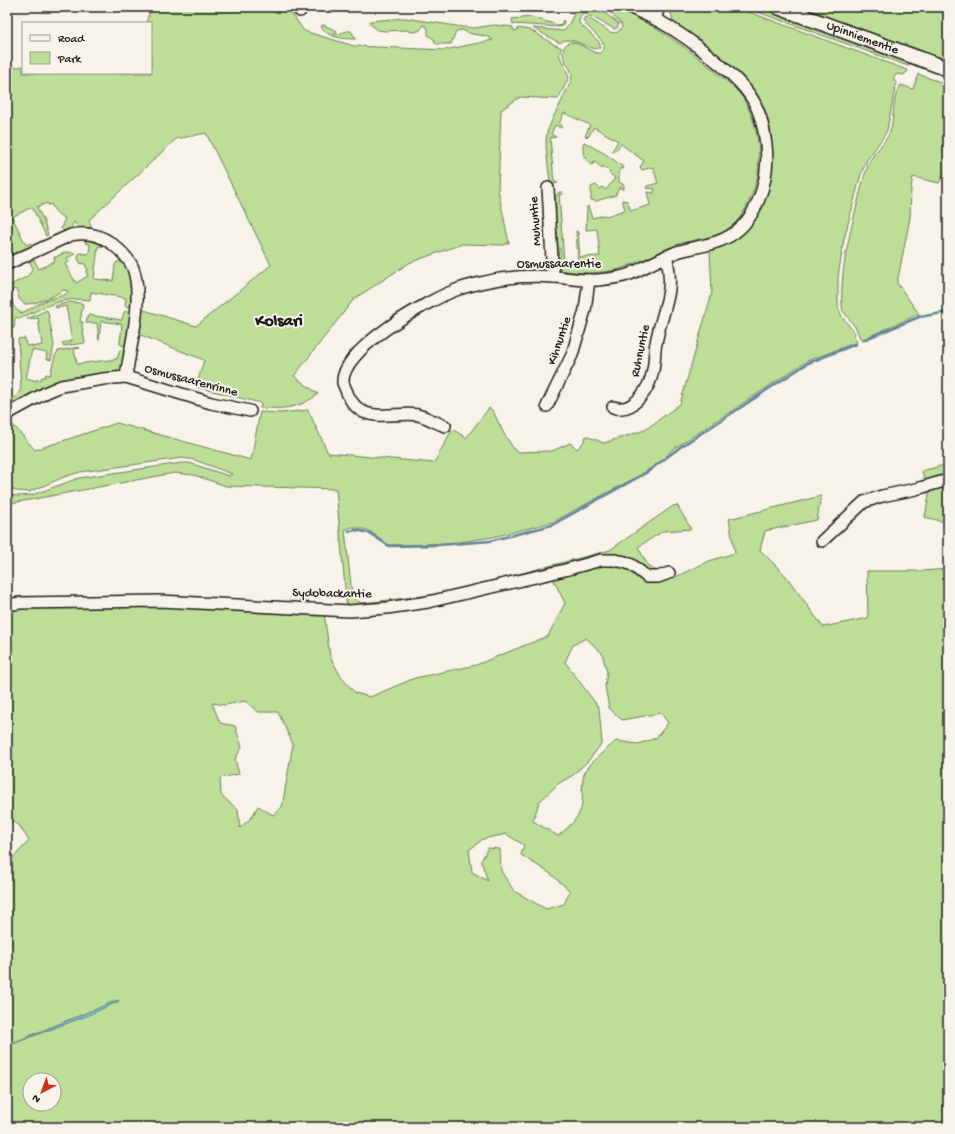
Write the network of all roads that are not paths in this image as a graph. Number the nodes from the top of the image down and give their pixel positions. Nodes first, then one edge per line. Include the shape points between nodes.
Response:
1 (629, 7) edge
2 (659, 7) edge
3 (778, 7) edge
4 (655, 19) junction
5 (948, 68) edge
6 (548, 188) dead end
7 (666, 256) junction
8 (7, 264) edge
9 (553, 277) junction
10 (589, 280) junction
11 (126, 378) junction
12 (547, 406) dead end
13 (614, 407) dead end
14 (250, 411) dead end
15 (7, 414) edge
16 (445, 426) dead end
17 (948, 480) edge
18 (822, 541) dead end
19 (669, 573) dead end
20 (7, 605) edge

1 - 4 street, Osmussaarentie
2 - 4 street
3 - 5 main road, Upinniementie
4 - 7 street, Osmussaarentie via 712,57 744,87 759,114 767,153 762,191 746,222 738,231 724,240
6 - 9 street, Muhuntie
7 - 10 street, Osmussaarentie via 629,274
7 - 13 street, Ruhnuntie via 670,277 669,295 655,344 651,380 631,406 620,409
8 - 11 street via 71,235 82,233 108,241 124,255 133,267 138,298
9 - 10 street, Osmussaarentie
9 - 16 street, Osmussaarentie via 528,276 481,283 456,290 392,324 366,345 346,369 343,382 348,398 363,412 377,415 419,415
10 - 12 street, Kihnuntie via 585,310 574,348
11 - 14 street, Osmussaarenrinne via 211,403
11 - 15 street, Osmussaarenrinne via 61,386
17 - 18 street via 864,502
19 - 20 street, Sydobackantie via 647,577 625,562 601,560 428,602 350,611 160,601

